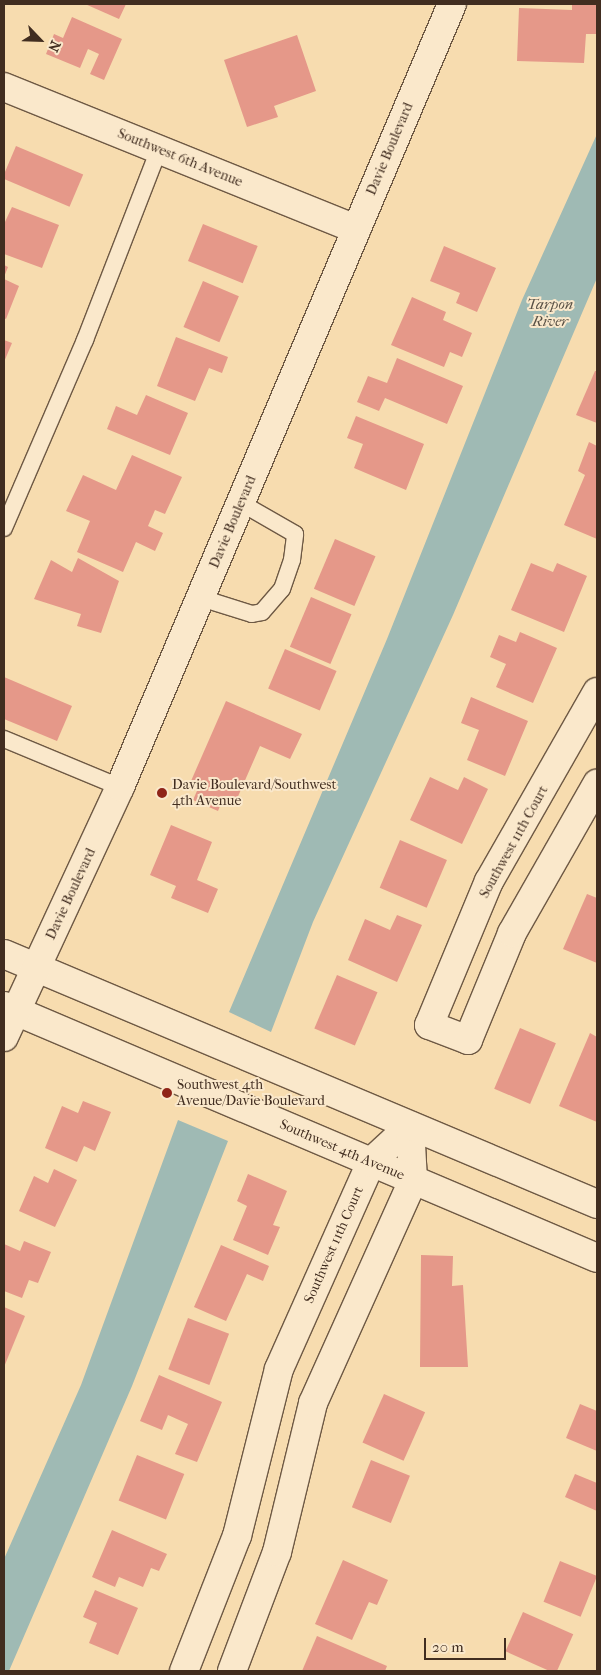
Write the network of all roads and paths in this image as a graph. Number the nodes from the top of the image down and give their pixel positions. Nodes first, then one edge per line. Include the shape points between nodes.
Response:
1 (452, 4) edge
2 (4, 87) edge
3 (159, 150) junction
4 (356, 229) junction
5 (241, 503) junction
6 (4, 528) edge
7 (201, 598) junction
8 (597, 692) edge
9 (4, 739) edge
10 (597, 784) edge
11 (120, 787) junction
12 (4, 954) edge
13 (37, 968) junction
14 (9, 1009) edge
15 (4, 1037) edge
16 (410, 1126) junction
17 (372, 1162) junction
18 (413, 1180) junction
19 (597, 1204) edge
20 (597, 1258) edge
21 (184, 1671) edge
22 (232, 1671) edge

1 - 4 main road, Davie Boulevard
2 - 3 main road, Southwest 6th Avenue
3 - 4 main road, Southwest 6th Avenue
3 - 6 lane via 85,340
4 - 5 main road, Davie Boulevard
5 - 7 main road, Davie Boulevard
5 - 7 lane via 295,534 292,560 282,589 262,612 252,614
7 - 11 main road, Davie Boulevard
8 - 10 main road, Southwest 11th Court via 489,881 429,1025 468,1040 512,933
9 - 11 lane
11 - 13 main road, Davie Boulevard
12 - 13 main road
13 - 14 main road, Davie Boulevard
13 - 16 main road
14 - 15 main road, Davie Boulevard
14 - 17 main road, Southwest 4th Avenue
16 - 17 main road, Southwest 11th Court
16 - 18 main road
16 - 19 main road
17 - 18 main road, Southwest 4th Avenue
17 - 21 main road, Southwest 11th Court via 276,1378 237,1536
18 - 20 main road, Southwest 4th Avenue
18 - 22 main road via 313,1403 277,1552

